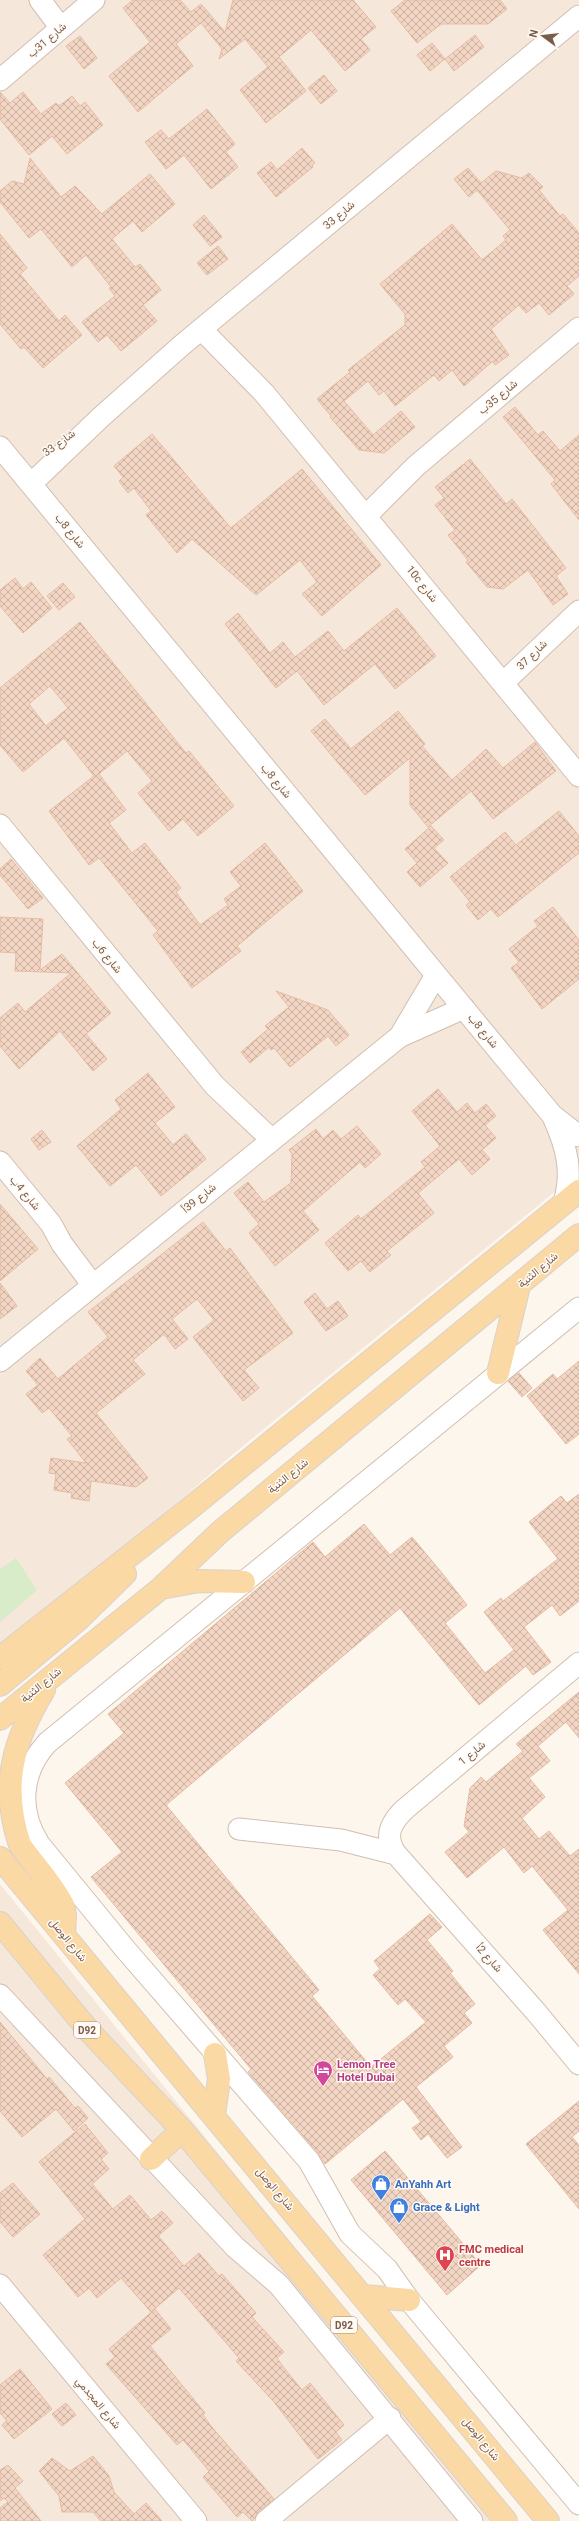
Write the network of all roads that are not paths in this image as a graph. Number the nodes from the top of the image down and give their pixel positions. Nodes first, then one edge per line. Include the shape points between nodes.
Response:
1 (40, 0) edge
2 (58, 0) edge
3 (94, 0) edge
4 (579, 16) edge
5 (67, 22) junction
6 (0, 80) edge
7 (208, 325) junction
8 (579, 328) edge
9 (0, 447) edge
10 (25, 478) junction
11 (362, 511) junction
12 (579, 611) edge
13 (498, 677) junction
14 (579, 776) edge
15 (0, 825) edge
16 (436, 975) junction
17 (464, 1008) junction
18 (399, 1037) junction
19 (552, 1115) junction
20 (579, 1136) edge
21 (265, 1144) junction
22 (0, 1162) edge
23 (572, 1197) edge
24 (579, 1235) edge
25 (99, 1279) junction
26 (519, 1286) junction
27 (579, 1308) edge
28 (0, 1360) edge
29 (498, 1373) junction
30 (189, 1509) junction
31 (244, 1582) junction
32 (160, 1588) junction
33 (39, 1626) junction
34 (0, 1639) edge
35 (0, 1658) edge
36 (579, 1662) edge
37 (54, 1675) junction
38 (0, 1685) edge
39 (0, 1719) edge
40 (239, 1829) dead end
41 (390, 1829) junction
42 (341, 1840) junction
43 (396, 1854) junction
44 (0, 1858) edge
45 (0, 1879) edge
46 (0, 1923) edge
47 (64, 1935) junction
48 (0, 1995) edge
49 (116, 1999) junction
50 (215, 2054) junction
51 (579, 2064) edge
52 (214, 2115) junction
53 (182, 2130) junction
54 (151, 2160) junction
55 (0, 2285) edge
56 (364, 2296) junction
57 (409, 2300) junction
58 (390, 2418) junction
59 (579, 2504) edge
60 (499, 2518) edge
61 (196, 2521) edge
62 (266, 2521) edge
63 (472, 2521) edge
64 (548, 2521) edge

1 - 5 street
2 - 5 street
3 - 5 street, شارع 31ب
4 - 7 street, شارع 33
5 - 6 street, شارع 31ب
7 - 10 street, شارع 33 via 101,417 78,429
7 - 11 street, 10c شارع via 251,370 264,392
8 - 11 street, شارع 35ب via 416,466 394,479
9 - 10 street, شارع 8ب
10 - 16 street, شارع 8ب
11 - 13 street, 10c شارع
12 - 13 street, شارع 37 via 560,627 537,640
13 - 14 street, 10c شارع
15 - 21 street, شارع 6ب
16 - 17 street, شارع 8ب
16 - 18 street, شارع 39أ
17 - 18 street, شارع 39أ
17 - 19 street, شارع 8ب
18 - 21 street, شارع 39أ
19 - 20 street, شارع 8ب
19 - 23 street, شارع 8ب via 567,1152 568,1190
21 - 25 street, شارع 39أ
22 - 25 street, شارع 4ب
23 - 30 main road
24 - 26 main road, شارع الثنية
25 - 28 street, شارع 39أ
26 - 29 main road
26 - 32 main road, شارع الثنية via 220,1532
27 - 29 street
29 - 31 street
30 - 33 main road
30 - 38 main road via 86,1612
31 - 32 main road via 198,1581
31 - 50 street via 47,1743 33,1762 24,1794 29,1826 39,1844
32 - 37 main road, شارع الثنية
33 - 34 main road via 14,1630
33 - 35 main road
36 - 41 street, شارع 1 via 404,1809
37 - 39 main road, شارع الثنية
37 - 47 main road via 10,1747 3,1792 14,1833 63,1905
40 - 42 street
41 - 42 street
41 - 43 street via 390,1842
42 - 43 street
43 - 51 street, شارع 2أ
44 - 47 main road, شارع الوصل
45 - 49 main road via 72,1963
46 - 53 main road, D92 via 89,2032
47 - 49 main road, شارع الوصل
48 - 54 street
49 - 52 main road, شارع الوصل
50 - 52 main road via 219,2079
50 - 57 street via 309,2161 350,2234 387,2269
52 - 56 main road, شارع الوصل
53 - 54 main road
53 - 60 main road, D92
54 - 58 street via 235,2247 272,2278
55 - 61 street, شارع المجدمي
56 - 57 main road
56 - 64 main road, شارع الوصل
57 - 59 street
58 - 62 street
58 - 63 street

